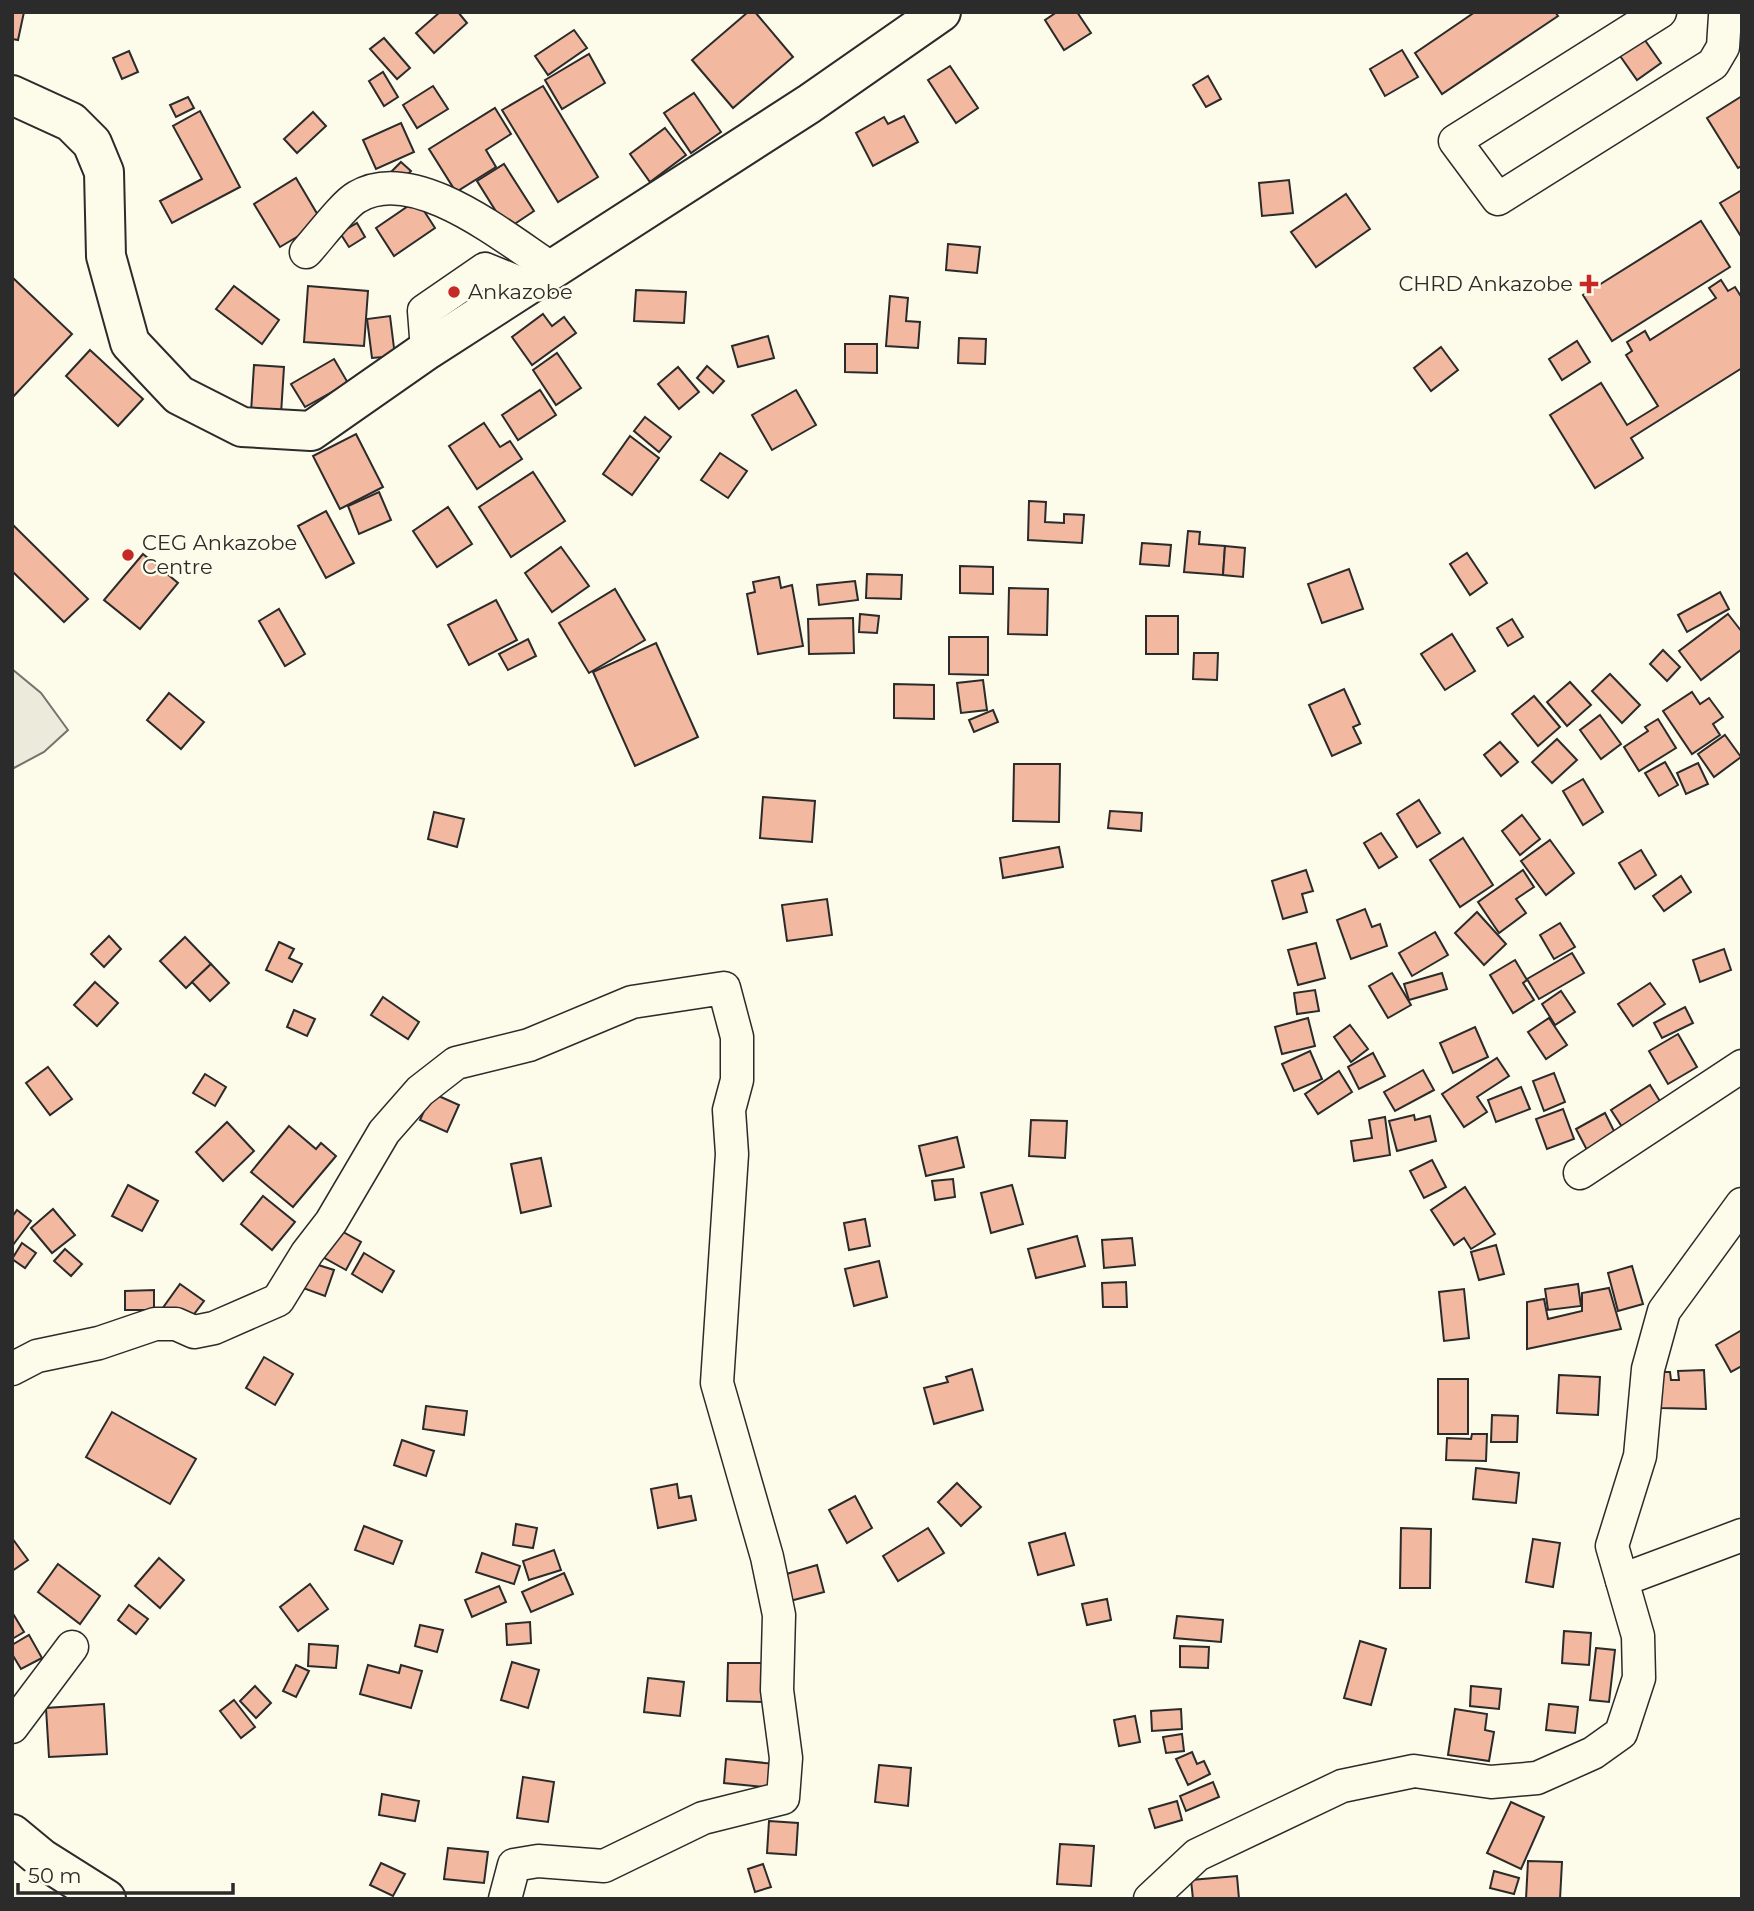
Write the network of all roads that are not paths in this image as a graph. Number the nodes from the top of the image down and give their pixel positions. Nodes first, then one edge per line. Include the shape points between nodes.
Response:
1 (941, 12) edge
2 (1660, 12) edge
3 (1723, 14) edge
4 (12, 95) edge
5 (306, 252) dead end
6 (542, 278) junction
7 (1742, 1066) edge
8 (1580, 1173) dead end
9 (1742, 1204) edge
10 (12, 1369) edge
11 (1742, 1535) edge
12 (1622, 1580) junction
13 (72, 1647) dead end
14 (12, 1727) edge
15 (12, 1834) edge
16 (106, 1899) edge
17 (505, 1899) edge
18 (1150, 1899) edge

1 - 6 main road
2 - 3 street via 1455,141 1498,199 1713,64 1723,47
4 - 6 main road via 71,122 92,143 104,172 106,256 130,343 179,395 242,427 311,431
5 - 6 street via 357,197 386,189 429,193
7 - 8 street
9 - 12 street via 1664,1311 1648,1369 1640,1456 1612,1546
10 - 17 street via 37,1356 99,1343 155,1324 176,1324 194,1332 214,1328 278,1300 384,1132 420,1091 456,1063 529,1045 632,1002 724,988 737,1037 737,1080 729,1110 732,1154 717,1383 768,1557 779,1615 777,1690 786,1758 783,1798 703,1818 604,1866 538,1861 514,1865
11 - 12 street
12 - 18 street via 1638,1636 1639,1678 1621,1733 1593,1753 1537,1778 1491,1782 1414,1771 1342,1786 1197,1855
13 - 14 street
15 - 16 main road

